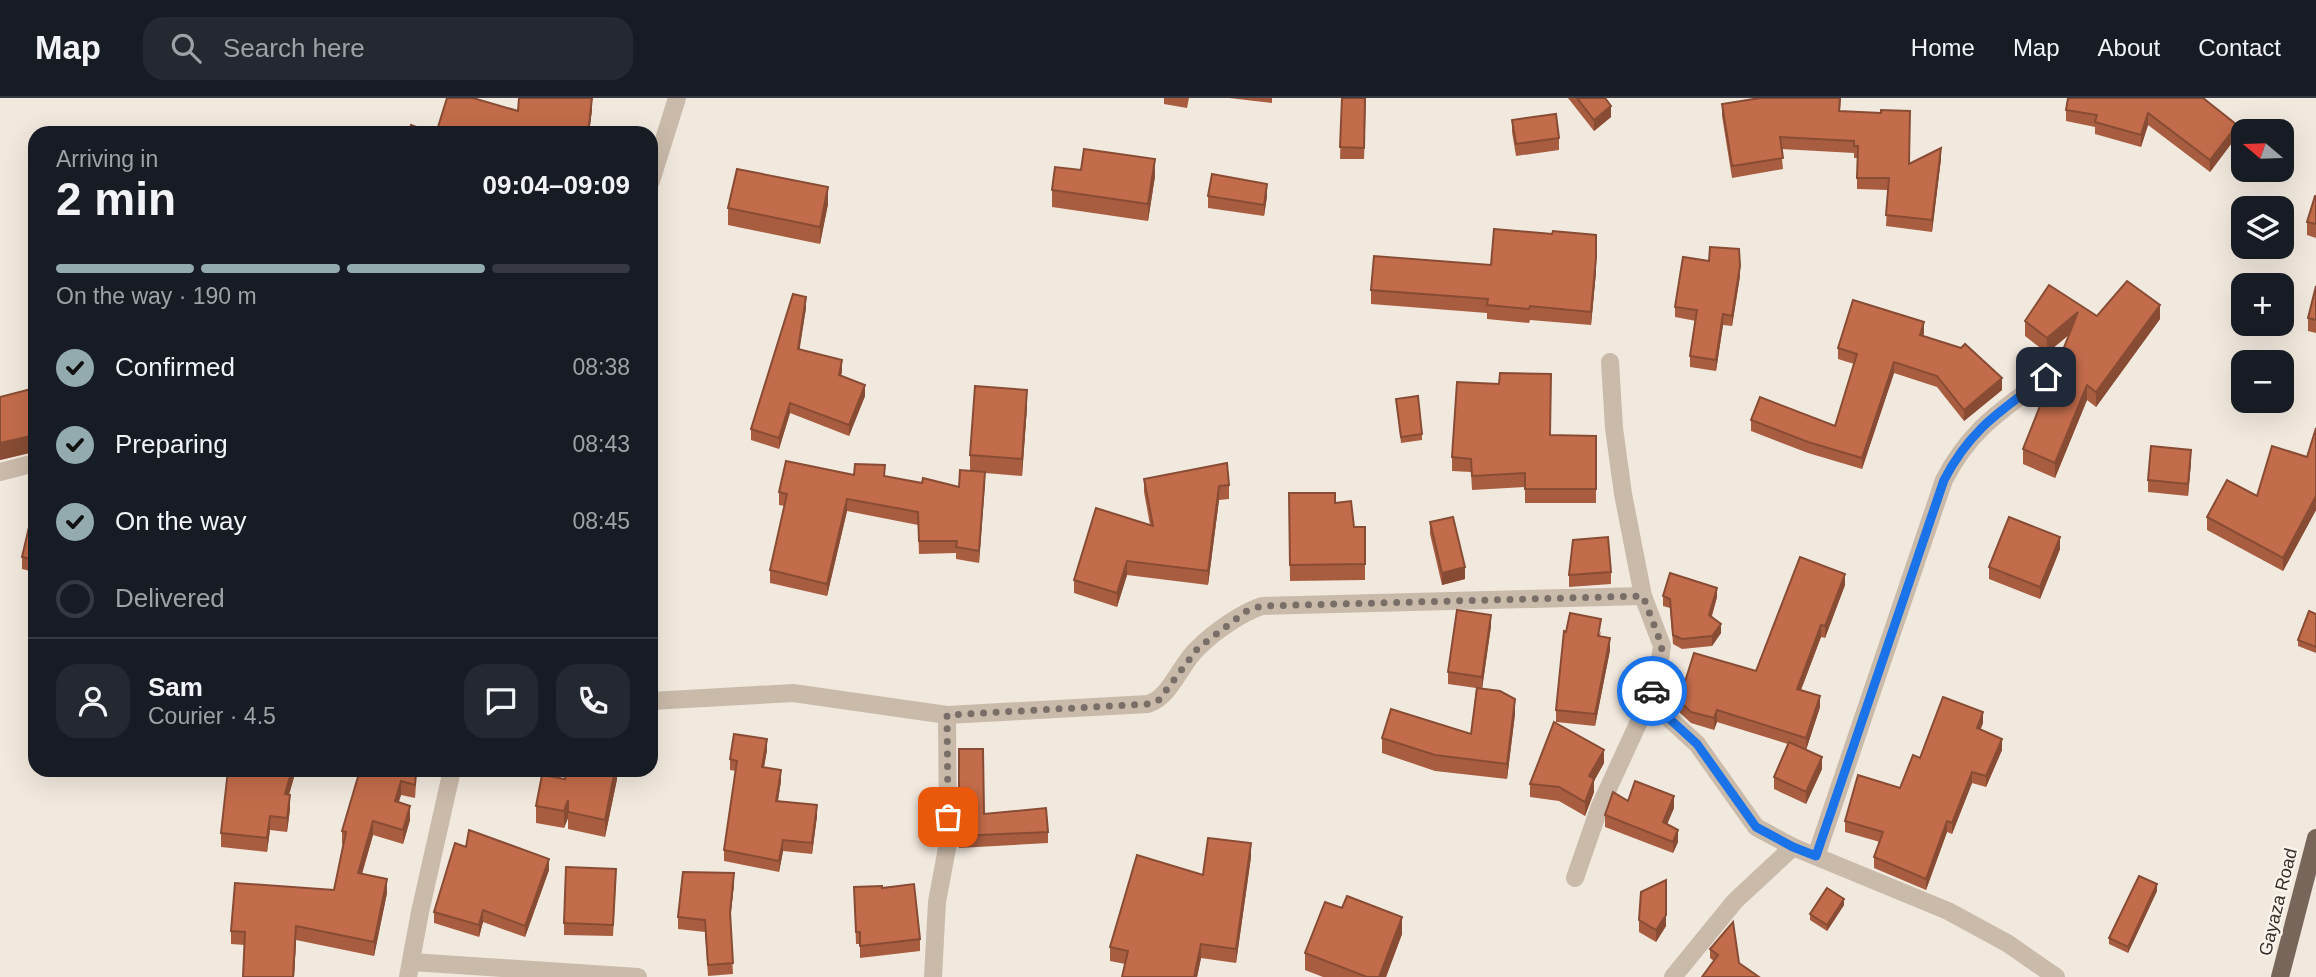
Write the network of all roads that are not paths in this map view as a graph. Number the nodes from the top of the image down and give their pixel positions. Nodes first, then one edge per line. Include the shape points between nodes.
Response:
1 (677, 98) edge
2 (658, 159) edge
3 (1610, 362) dead end
4 (2046, 377) dead end
5 (28, 465) edge
6 (0, 472) edge
7 (1643, 596) junction
8 (1649, 700) junction
9 (658, 701) edge
10 (947, 715) junction
11 (450, 777) edge
12 (2316, 838) edge
13 (1793, 847) junction
14 (1816, 856) junction
15 (1575, 878) dead end
16 (410, 969) edge
17 (638, 977) edge
18 (933, 977) edge
19 (1673, 977) edge
20 (2056, 977) edge
21 (2280, 977) edge

1 - 2 street
3 - 7 street via 1619,468
4 - 14 street via 1985,423 1956,456 1944,480
5 - 6 street
7 - 8 street via 1662,646
7 - 10 street via 1262,606 1248,610 1198,648 1158,701
8 - 13 street via 1697,744 1756,827
8 - 15 street via 1600,806
9 - 10 street via 793,693
10 - 18 street via 948,843 937,902
11 - 16 street
12 - 21 main road, Gayaza Road
13 - 14 street
13 - 19 street via 1735,901
14 - 20 street via 1948,911
16 - 17 street

